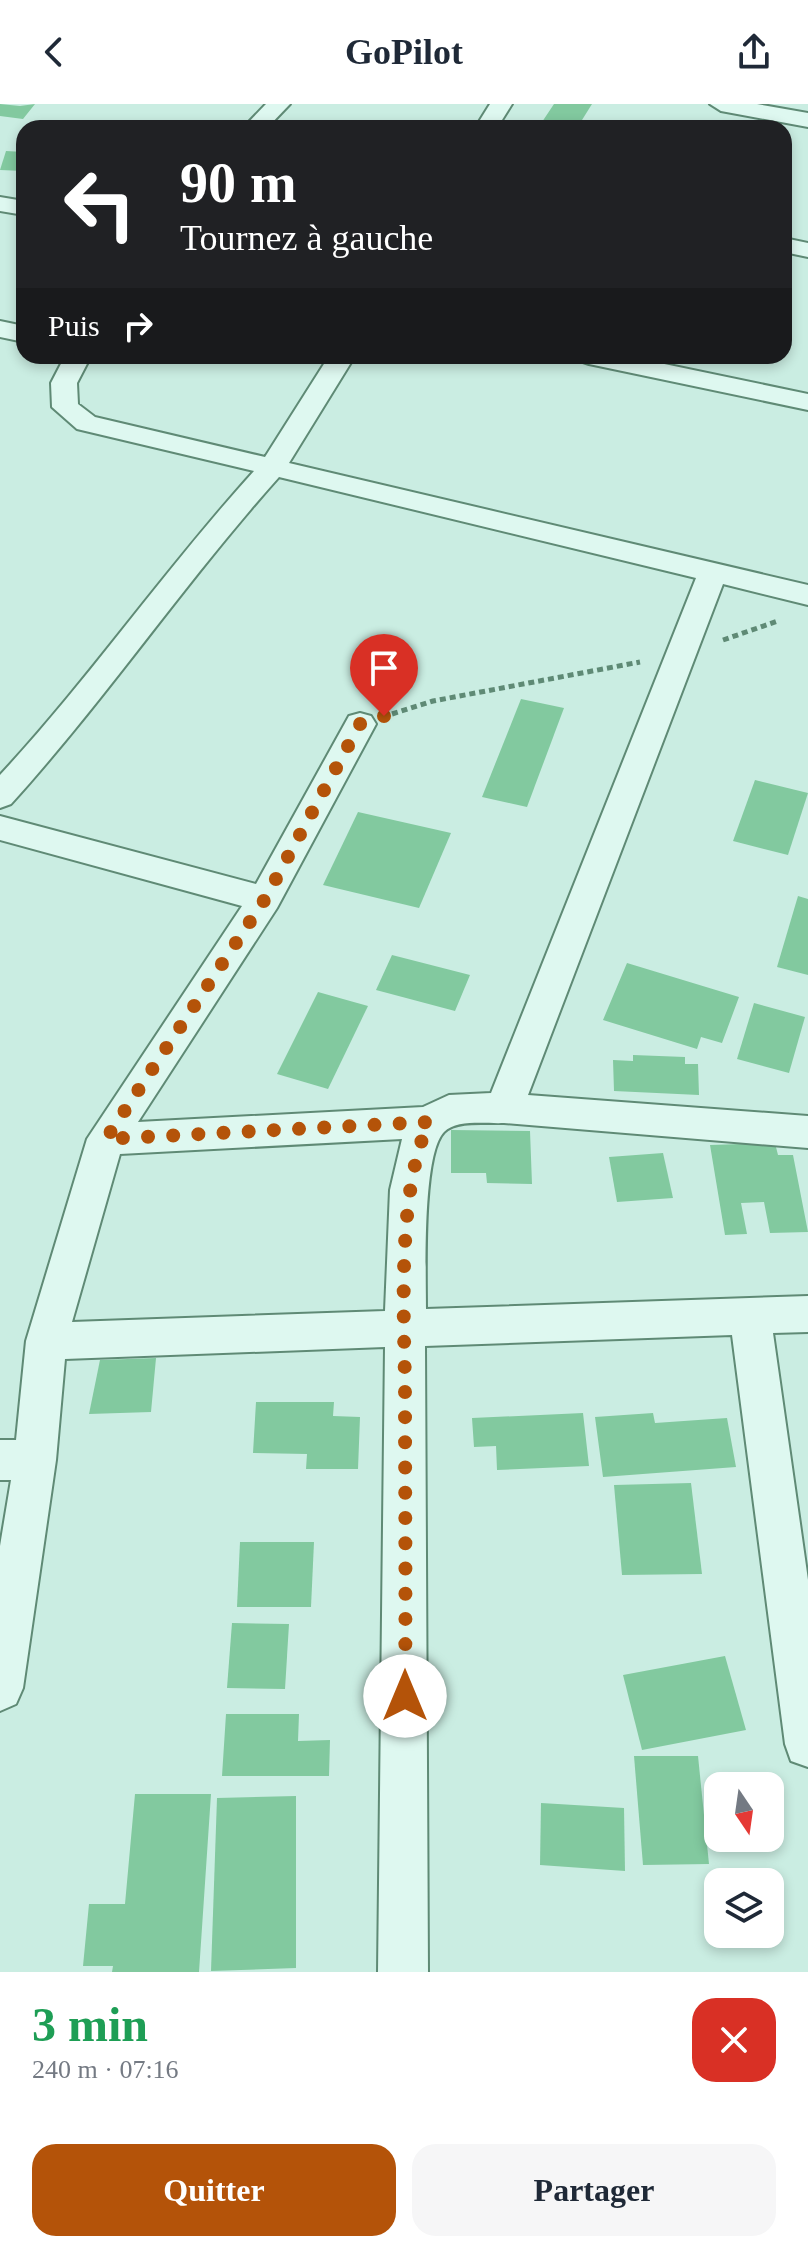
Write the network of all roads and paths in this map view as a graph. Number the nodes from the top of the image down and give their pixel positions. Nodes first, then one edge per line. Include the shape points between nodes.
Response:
1 (279, 104) edge
2 (726, 104) edge
3 (262, 120) edge
4 (808, 120) edge
5 (74, 364) edge
6 (337, 364) edge
7 (627, 364) edge
8 (808, 402) edge
9 (272, 468) junction
10 (713, 572) junction
11 (808, 595) edge
12 (785, 620) dead end
13 (681, 654) junction
14 (360, 724) joint
15 (0, 796) edge
16 (0, 828) edge
17 (265, 899) junction
18 (504, 1108) junction
19 (429, 1122) junction
20 (808, 1132) edge
21 (106, 1139) junction
22 (808, 1314) edge
23 (750, 1315) junction
24 (405, 1328) junction
25 (46, 1341) junction
26 (18, 1460) edge
27 (0, 1688) edge
28 (808, 1744) edge
29 (403, 1972) edge

1 - 3 street
2 - 4 street
5 - 9 street via 64,383 65,407 86,423
6 - 9 street
7 - 8 street
9 - 10 street
9 - 15 street via 63,727
10 - 11 street
10 - 13 street
12 - 13 path
13 - 14 path via 433,701
13 - 18 street
14 - 17 street
16 - 17 street
17 - 21 street
18 - 19 street via 449,1110
18 - 20 street
19 - 21 street
19 - 24 street via 417,1148 409,1190
21 - 25 street
22 - 23 street
23 - 24 street
23 - 28 street
24 - 25 street
24 - 29 street
25 - 26 street
26 - 27 street

